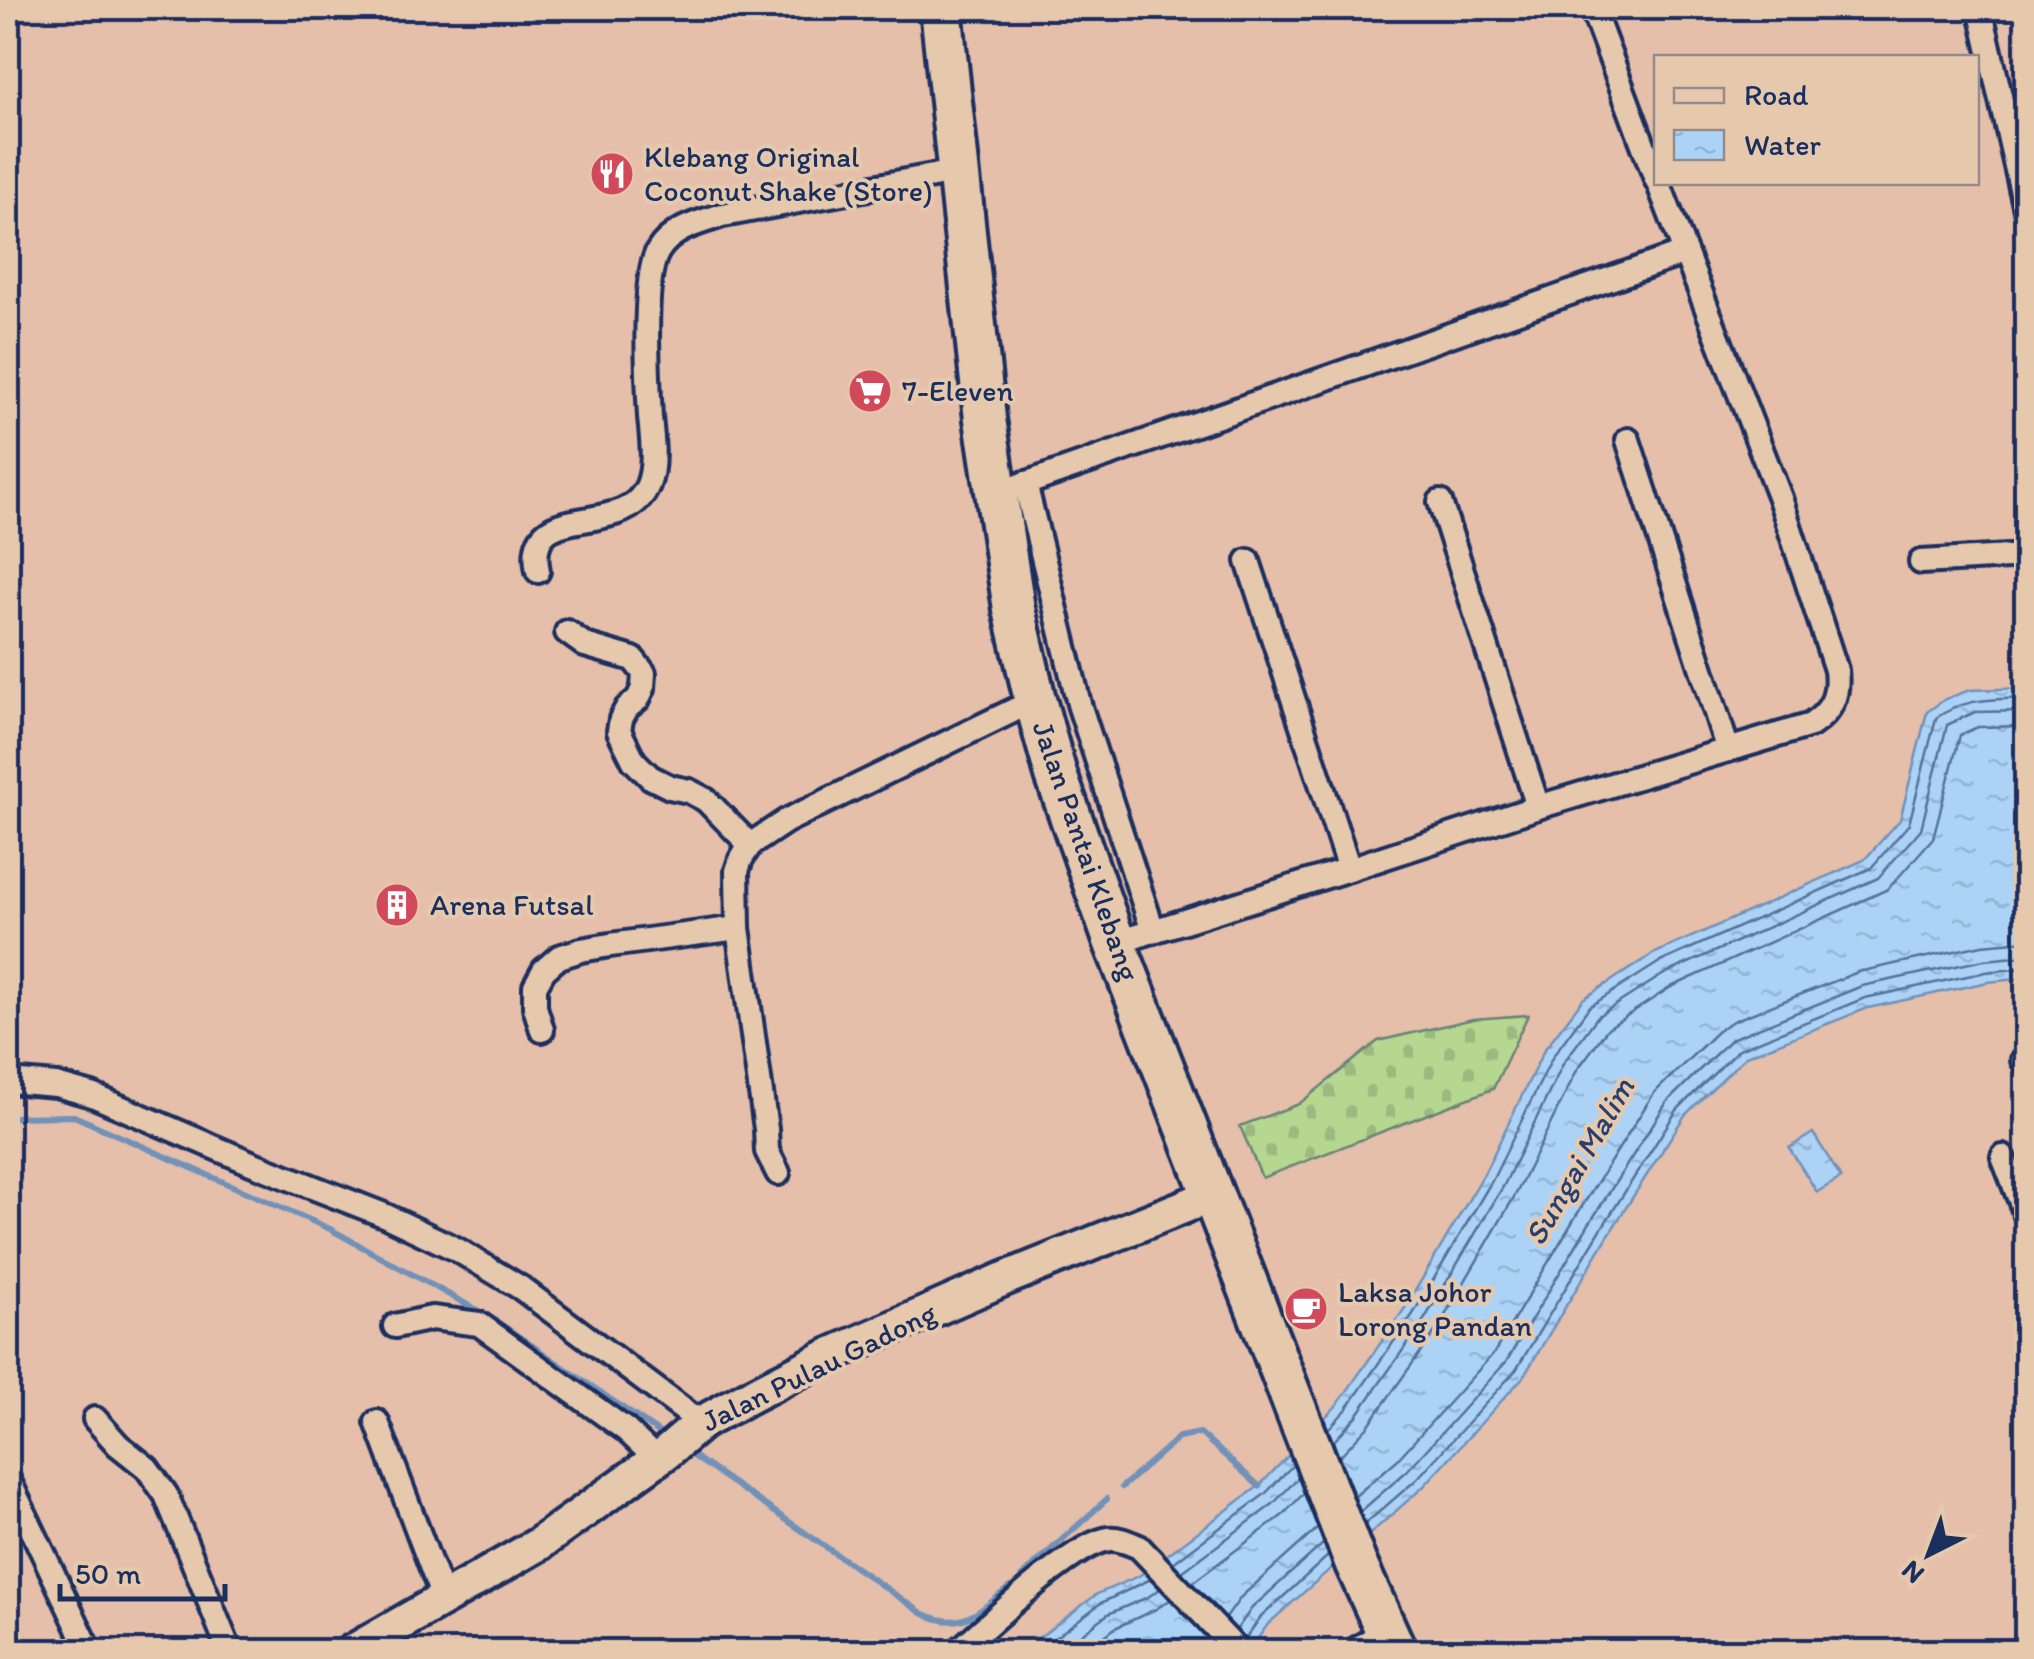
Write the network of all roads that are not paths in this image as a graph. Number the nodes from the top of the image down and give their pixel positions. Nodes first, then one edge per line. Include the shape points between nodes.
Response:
1 (941, 8) edge
2 (1592, 8) edge
3 (1980, 8) edge
4 (960, 172) junction
5 (1654, 173) edge
6 (2024, 181) edge
7 (1658, 185) edge
8 (2026, 210) edge
9 (1684, 253) junction
10 (1628, 440) dead end
11 (1010, 488) junction
12 (1440, 502) dead end
13 (2026, 556) edge
14 (1248, 561) dead end
15 (1921, 562) dead end
16 (538, 571) dead end
17 (567, 632) dead end
18 (1035, 700) junction
19 (1728, 750) junction
20 (1538, 806) junction
21 (750, 846) junction
22 (1349, 870) junction
23 (738, 928) junction
24 (1153, 931) junction
25 (1114, 943) junction
26 (542, 1030) dead end
27 (8, 1081) edge
28 (2003, 1157) dead end
29 (778, 1173) dead end
30 (1213, 1196) junction
31 (2026, 1215) edge
32 (394, 1326) dead end
33 (94, 1419) dead end
34 (376, 1422) dead end
35 (677, 1442) junction
36 (8, 1481) edge
37 (443, 1598) junction
38 (1378, 1644) edge
39 (90, 1652) edge
40 (230, 1652) edge
41 (351, 1652) edge
42 (958, 1652) edge
43 (1239, 1652) edge

1 - 4 highway, Jalan Pantai Klebang
2 - 5 street
3 - 6 street
4 - 11 highway, Jalan Pantai Klebang via 984,402
4 - 16 street via 723,215 677,233 659,249 650,269 648,486 620,514 547,531 534,555
6 - 8 street
7 - 9 street
9 - 11 street
9 - 19 street via 1780,498 1838,685 1832,705 1811,725
10 - 19 street
11 - 18 highway, Jalan Pantai Klebang via 1014,608
11 - 24 street
12 - 20 street
13 - 15 street
14 - 22 street
17 - 21 street via 585,645 632,659 644,673 643,688 619,731 634,762 650,777 706,800
18 - 21 street via 786,821
18 - 25 highway, Jalan Pantai Klebang
19 - 20 street
20 - 22 street
21 - 23 street via 738,871
22 - 24 street
23 - 26 street via 560,957 535,986
23 - 29 street via 767,1152
24 - 25 street
25 - 30 highway, Jalan Pantai Klebang
27 - 35 street via 92,1095 456,1248 522,1288
28 - 31 street
30 - 35 main road, Jalan Pulau Gadong via 830,1354
30 - 38 highway, Jalan Pantai Klebang via 1356,1564
32 - 35 street via 432,1318 479,1324 646,1448
33 - 40 street via 166,1494
34 - 37 street
35 - 37 main road, Jalan Pulau Gadong via 540,1544
36 - 39 street
37 - 41 main road, Jalan Pulau Gadong
42 - 43 street via 1057,1568 1108,1539 1139,1547

